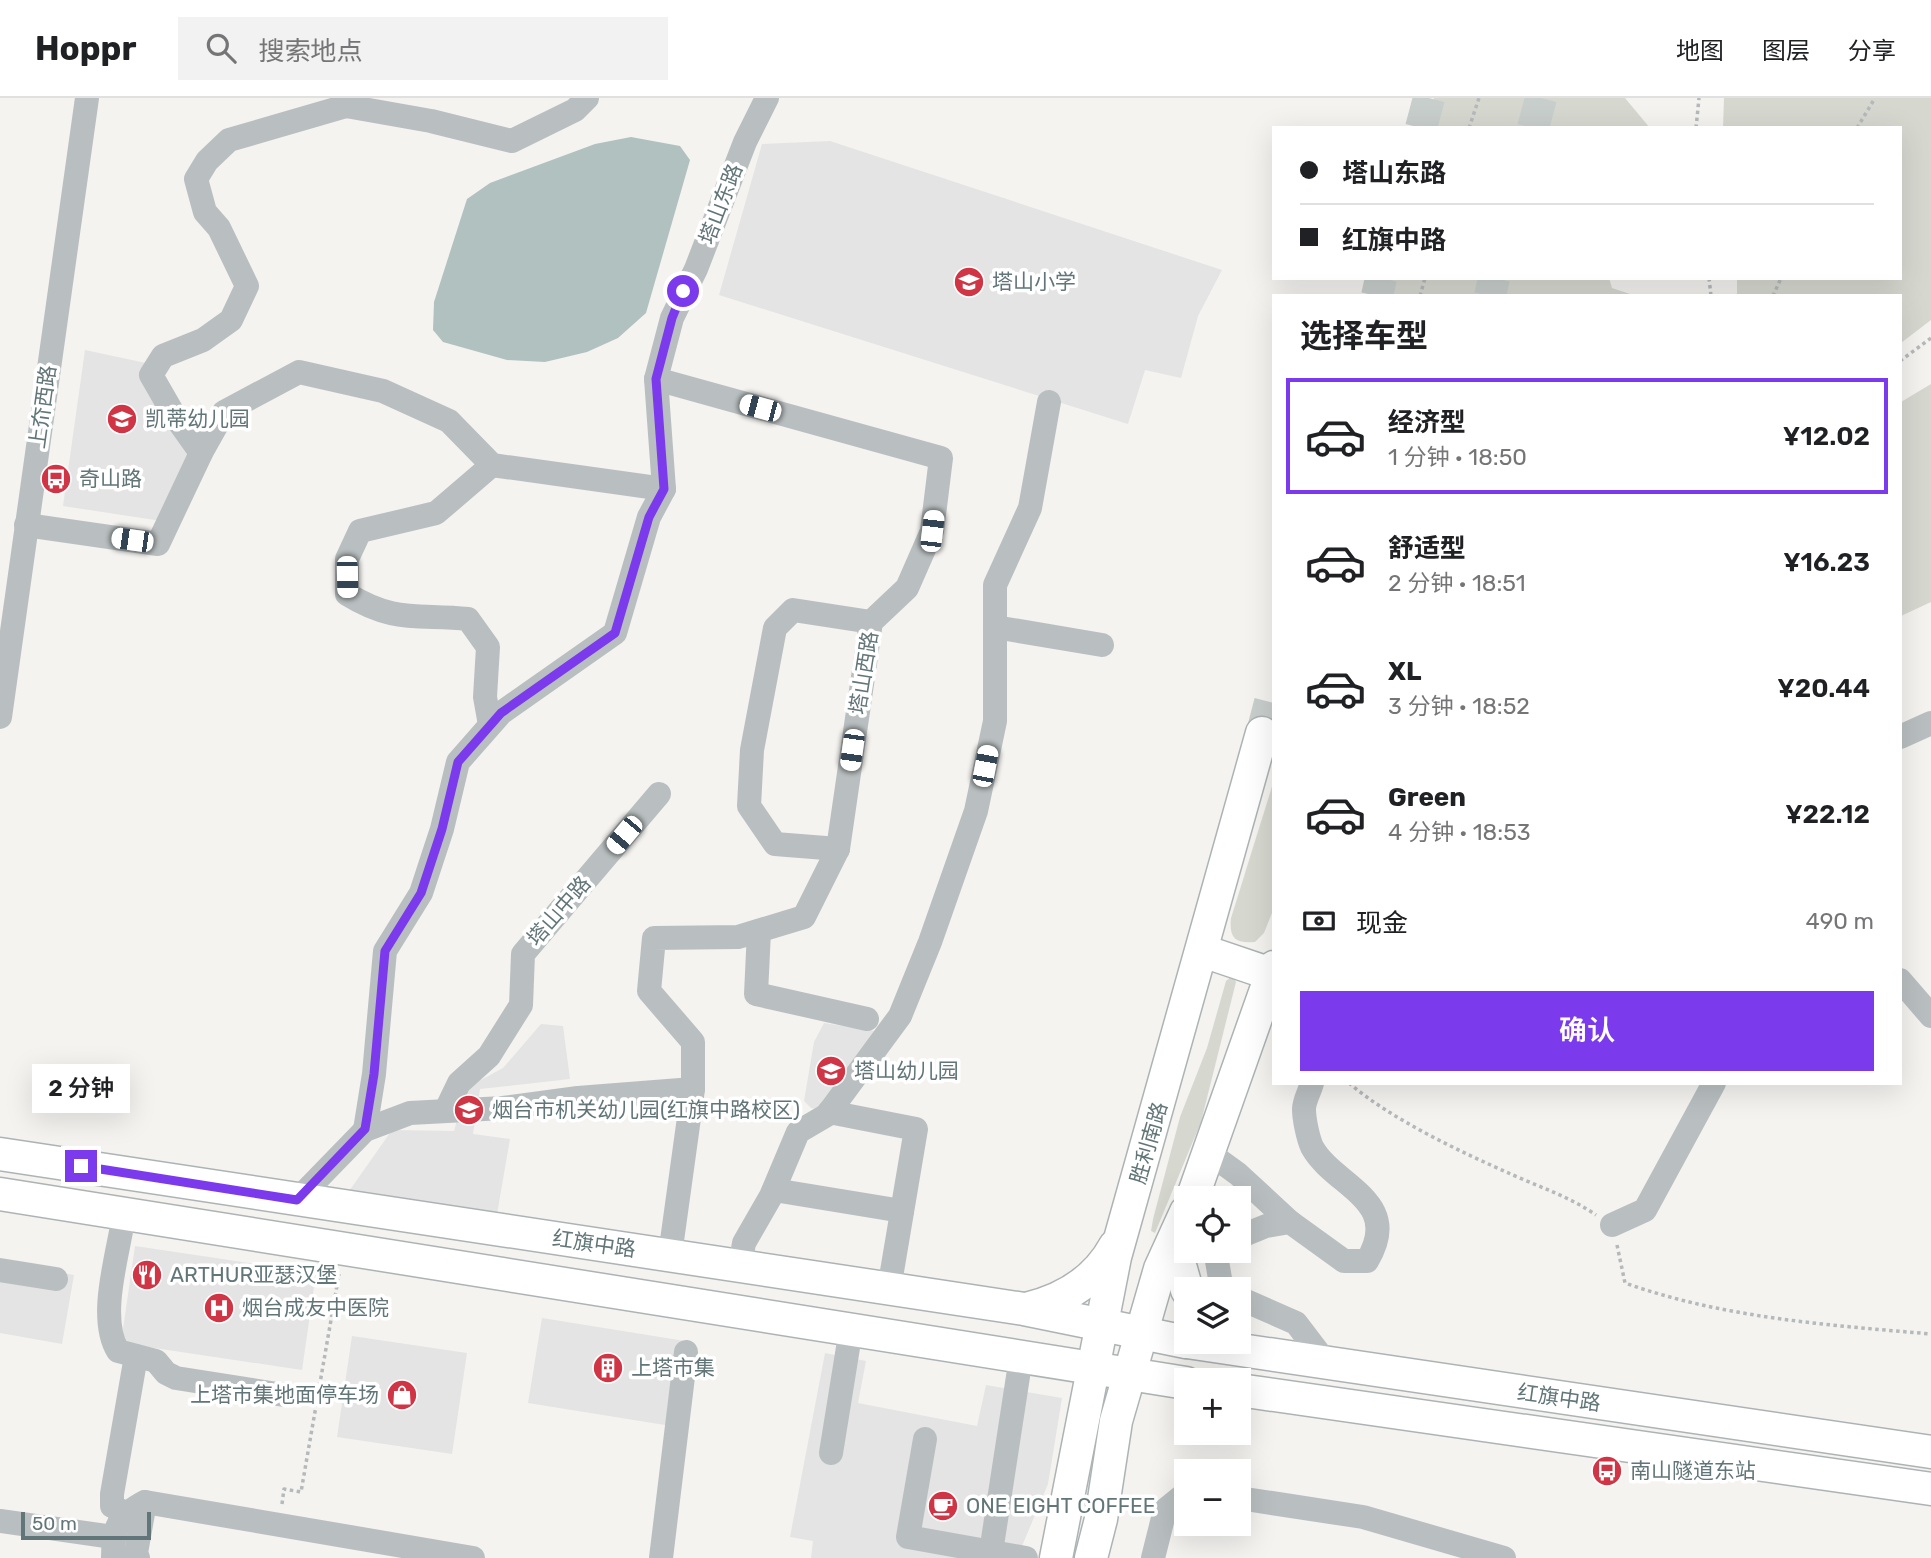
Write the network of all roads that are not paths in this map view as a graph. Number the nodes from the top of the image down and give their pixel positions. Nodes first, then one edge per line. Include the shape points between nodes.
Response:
1 (87, 98) edge
2 (587, 98) edge
3 (767, 98) edge
4 (656, 379) junction
5 (1049, 402) dead end
6 (201, 453) junction
7 (492, 465) junction
8 (664, 489) junction
9 (26, 525) junction
10 (870, 622) junction
11 (995, 627) junction
12 (1102, 645) dead end
13 (0, 717) edge
14 (1931, 723) edge
15 (490, 725) junction
16 (1262, 733) tunnel mouth
17 (1902, 736) edge
18 (659, 794) dead end
19 (838, 849) junction
20 (759, 931) junction
21 (1203, 951) junction
22 (1272, 971) edge
23 (1272, 974) edge
24 (1902, 982) edge
25 (1931, 1016) edge
26 (867, 1018) dead end
27 (1311, 1085) edge
28 (1713, 1085) edge
29 (693, 1089) junction
30 (446, 1110) junction
31 (829, 1112) junction
32 (365, 1129) junction
33 (1209, 1153) junction
34 (0, 1154) edge
35 (1196, 1186) edge
36 (774, 1190) junction
37 (0, 1194) edge
38 (297, 1200) junction
39 (902, 1211) junction
40 (124, 1214) junction
41 (1290, 1222) junction
42 (1612, 1225) dead end
43 (1123, 1229) junction
44 (1251, 1232) edge
45 (1174, 1239) edge
46 (670, 1255) junction
47 (740, 1266) junction
48 (0, 1270) edge
49 (56, 1279) dead end
50 (889, 1289) junction
51 (1251, 1303) edge
52 (1024, 1310) junction
53 (1101, 1323) junction
54 (851, 1329) junction
55 (1141, 1334) junction
56 (1174, 1340) edge
57 (1251, 1350) edge
58 (686, 1352) dead end
59 (136, 1356) junction
60 (1021, 1357) junction
61 (1328, 1365) junction
62 (1094, 1368) junction
63 (1132, 1375) junction
64 (1174, 1381) edge
65 (1251, 1392) edge
66 (284, 1395) dead end
67 (925, 1439) dead end
68 (1931, 1452) edge
69 (831, 1453) dead end
70 (1931, 1489) edge
71 (1251, 1500) edge
72 (1174, 1503) edge
73 (135, 1507) junction
74 (0, 1521) edge
75 (113, 1548) edge
76 (991, 1552) junction
77 (138, 1558) edge
78 (472, 1558) edge
79 (661, 1558) edge
80 (1026, 1558) edge
81 (1056, 1558) edge
82 (1091, 1558) edge
83 (1153, 1558) edge
84 (1504, 1558) edge

1 - 9 street, 上夼西路
2 - 6 street via 575,110 512,141 346,106 229,140 196,179 205,212 219,228 247,286 231,320 203,340 163,356 151,375
3 - 4 street, 塔山东路 via 672,318
4 - 8 street, 塔山东路
4 - 10 street, 塔山西路 via 941,458 932,531 907,588
5 - 11 street via 1030,508 995,584
6 - 7 street via 223,412 299,372 383,391 449,421
6 - 9 street via 158,544
7 - 8 street
7 - 15 street via 436,513 360,531 347,559 347,594 373,610 396,616 468,619 488,647 485,697
8 - 15 street via 649,517 615,633
9 - 13 street, 上夼西路
10 - 19 street, 塔山西路
10 - 19 street via 793,610 775,628 752,750 749,806 775,844
11 - 12 street
11 - 31 street via 995,722 976,811 900,1016
14 - 17 street
15 - 32 street via 458,762 421,893 385,951
16 - 21 main road, 胜利南路
18 - 30 street, 塔山中路 via 523,954 521,1005 489,1056 459,1083
19 - 20 street, 塔山西路 via 804,917
20 - 26 street via 756,994
20 - 29 street, 塔山西路 via 738,937 654,938 649,991 693,1042
21 - 22 main road
21 - 43 main road, 胜利南路
23 - 33 main road
24 - 25 street
27 - 41 street via 1303,1107 1312,1146 1334,1172 1358,1189 1376,1217 1376,1246 1367,1261 1344,1261
28 - 42 street via 1645,1210
29 - 30 street
29 - 46 street, 塔山西路
30 - 32 street via 410,1113
31 - 36 street via 798,1132
31 - 39 street via 916,1129
32 - 38 street
33 - 35 main road
33 - 41 street
34 - 38 main road, 红旗中路
36 - 39 street
36 - 47 street via 744,1242
37 - 40 main road, 红旗中路
38 - 46 main road, 红旗中路
39 - 50 street
40 - 54 main road, 红旗中路
40 - 59 street via 107,1320 110,1339 118,1351
41 - 44 street
43 - 52 main road via 1101,1269 1058,1300
43 - 53 main road, 胜利南路
45 - 55 main road
46 - 47 main road, 红旗中路
47 - 50 main road, 红旗中路
48 - 49 street
50 - 52 main road, 红旗中路
51 - 61 street via 1296,1323
52 - 53 main road, 红旗中路
53 - 55 main road, 红旗中路
53 - 62 main road, 胜利南路
54 - 60 main road, 红旗中路
54 - 69 street
55 - 56 main road, 红旗中路
55 - 63 main road
57 - 61 main road, 红旗中路
58 - 79 street
59 - 66 street via 156,1361 177,1378
59 - 73 street via 112,1494 112,1506
60 - 62 main road, 红旗中路
60 - 76 street
61 - 68 main road, 红旗中路
62 - 63 main road, 红旗中路
62 - 81 main road, 胜利南路
63 - 64 main road, 红旗中路
63 - 82 main road via 1116,1421
65 - 70 main road, 红旗中路
67 - 76 street via 908,1537
71 - 84 street via 1363,1517
72 - 83 street via 1165,1510
73 - 75 street
73 - 77 street
73 - 78 street
74 - 75 street
76 - 80 street

